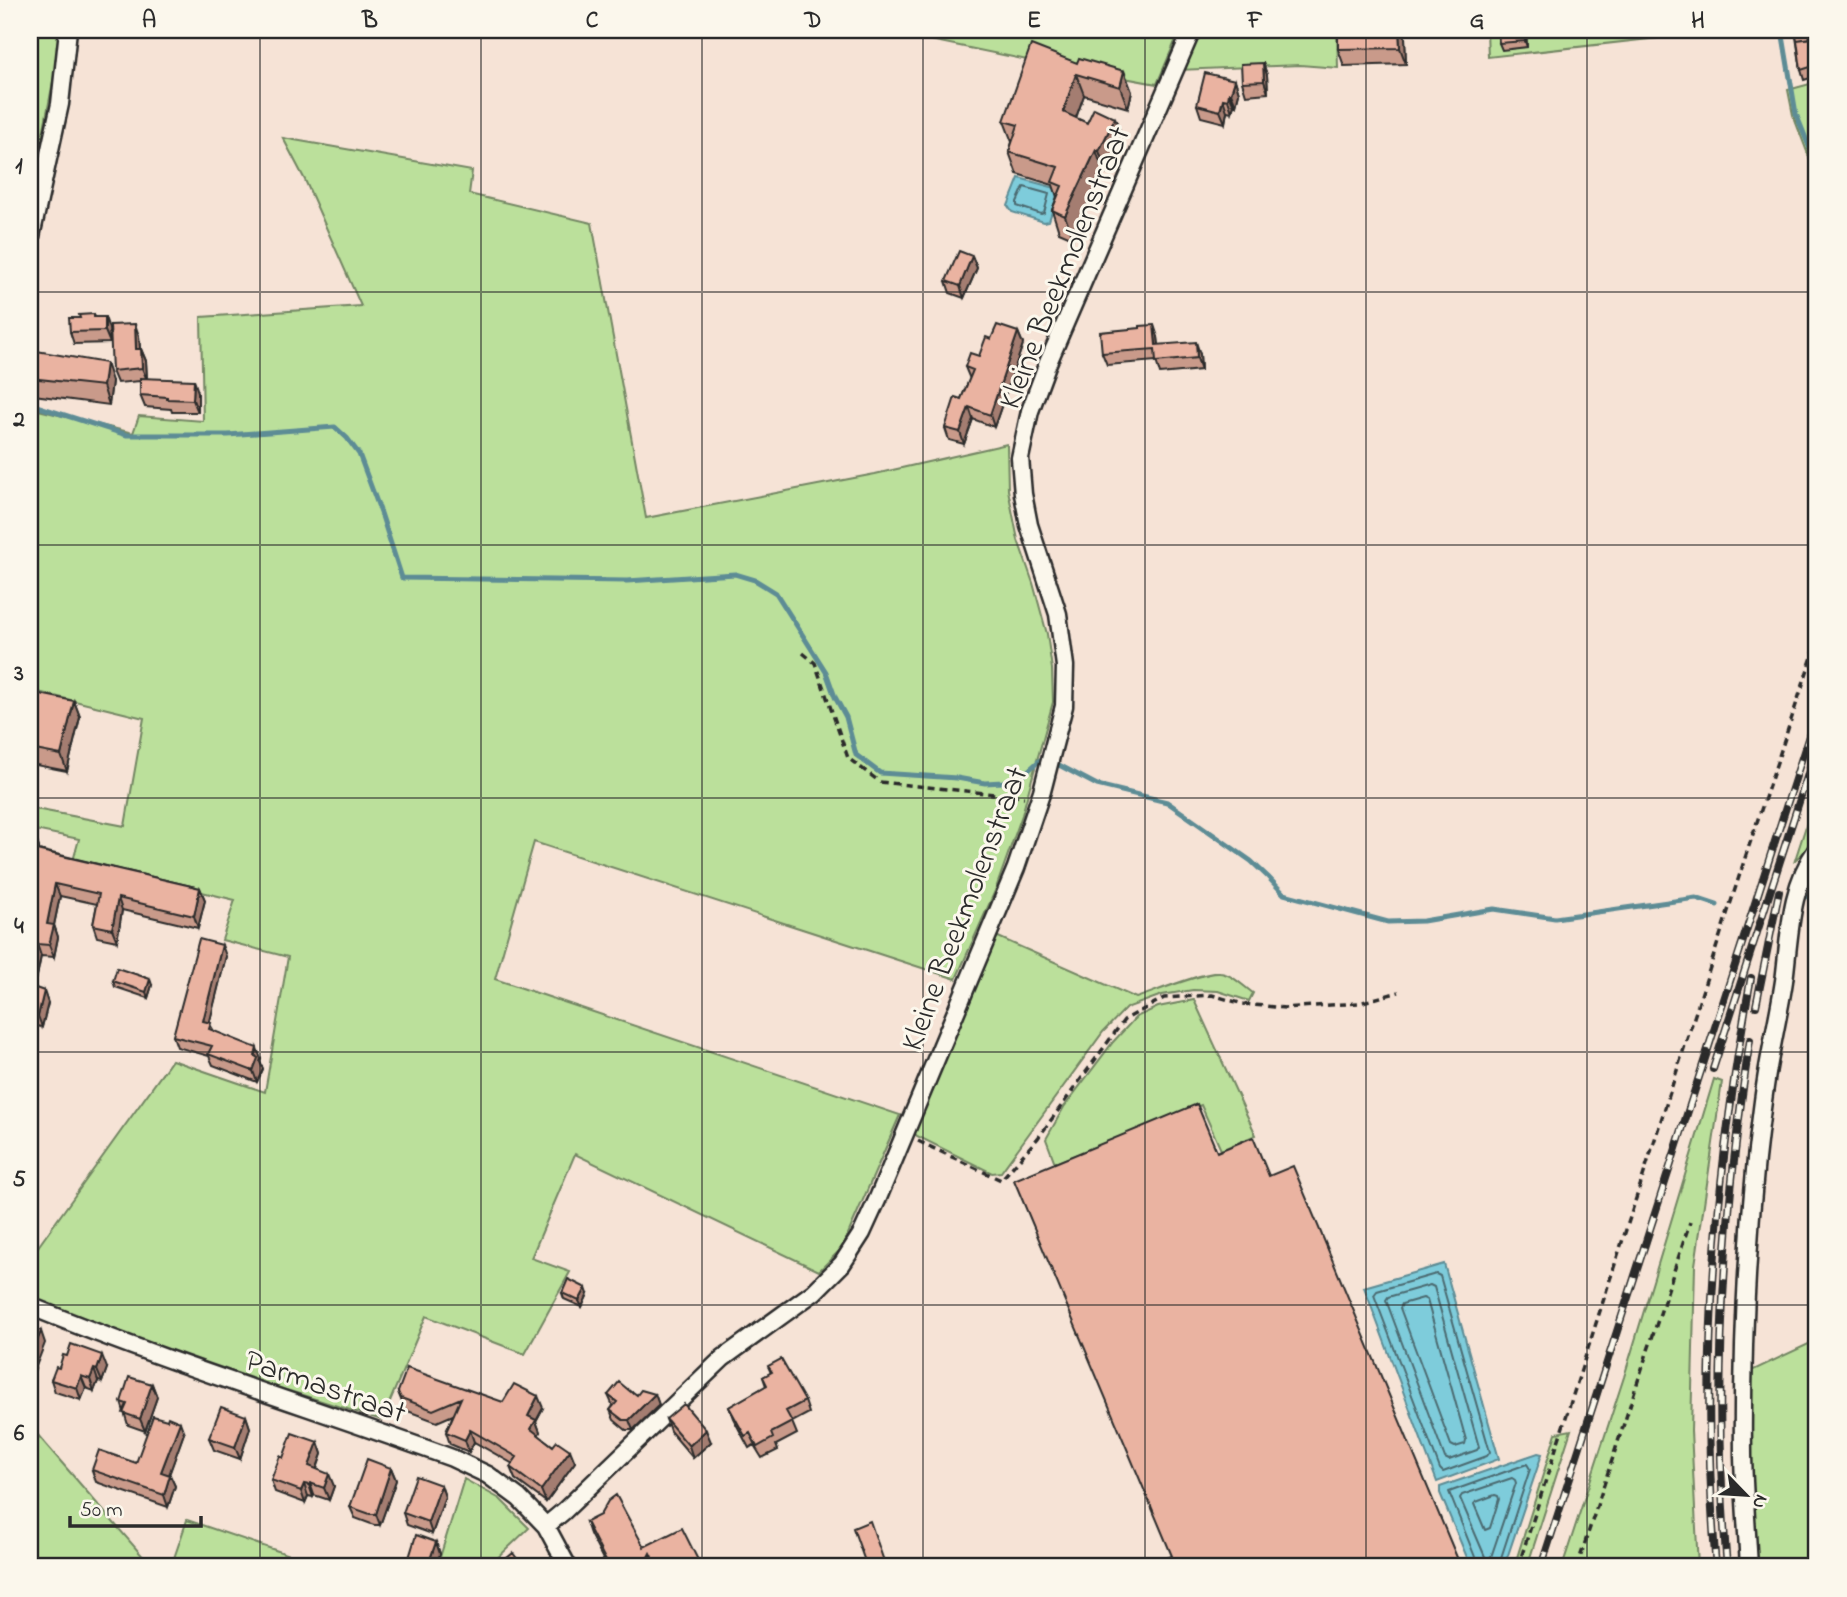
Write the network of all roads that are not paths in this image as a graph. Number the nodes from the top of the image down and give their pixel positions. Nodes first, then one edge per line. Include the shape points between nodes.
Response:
1 (68, 30) edge
2 (1192, 30) edge
3 (30, 242) edge
4 (1817, 849) edge
5 (30, 1306) edge
6 (546, 1526) junction
7 (568, 1567) edge
8 (1749, 1567) edge

1 - 3 street via 60,104
2 - 6 street, Kleine Beekmolenstraat via 1047,365 1030,411 1020,458 1029,525 1058,614 1065,666 1064,706 1040,799 1016,867 862,1233 842,1264 814,1292 723,1358
4 - 8 street via 1799,883 1790,922 1756,1160 1743,1367
5 - 6 street, Parmastraat via 185,1366 452,1458 488,1475
6 - 7 street, Parmastraat

